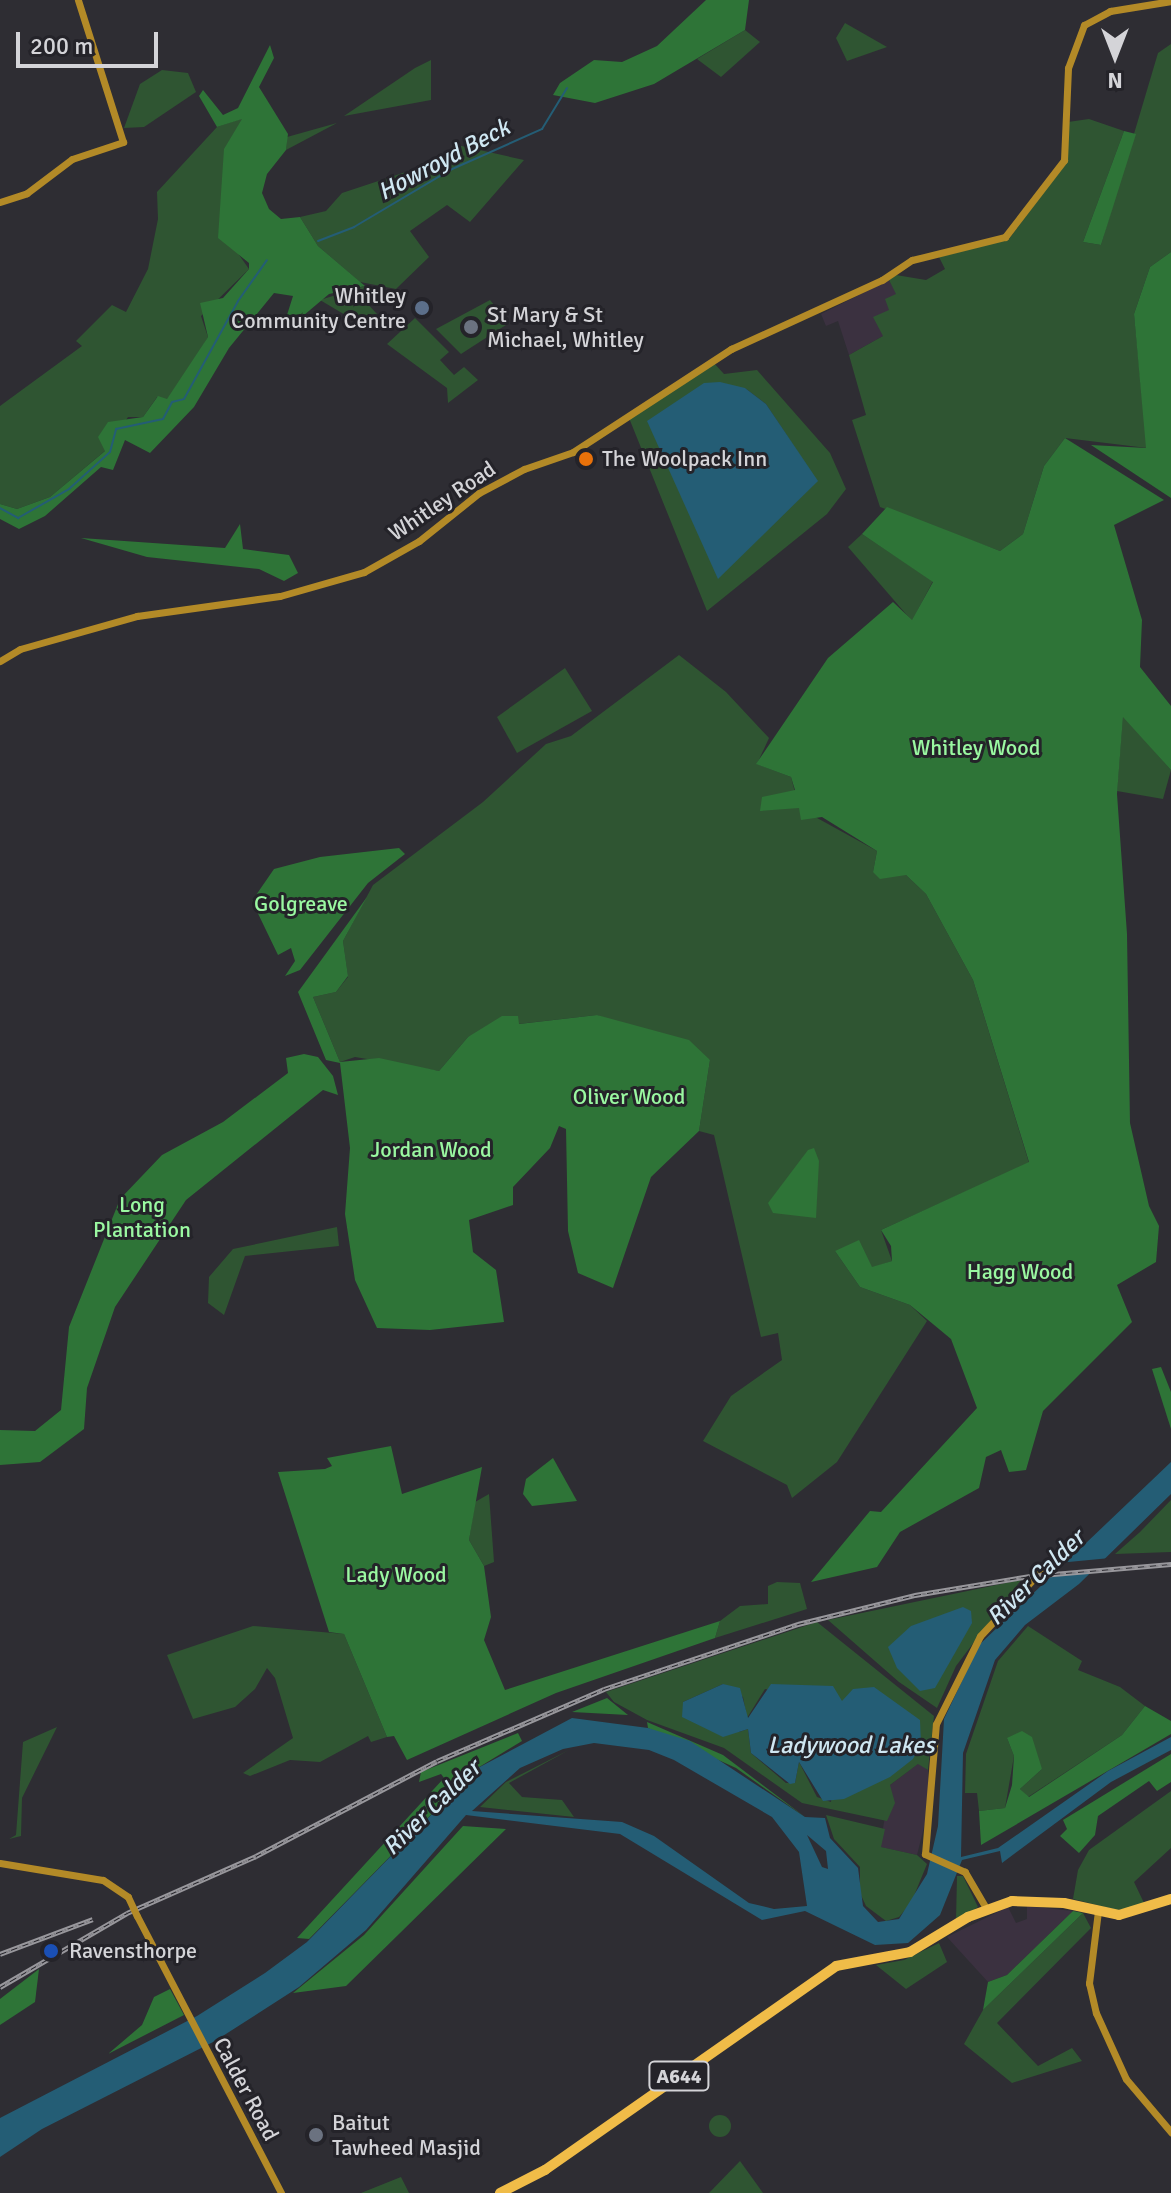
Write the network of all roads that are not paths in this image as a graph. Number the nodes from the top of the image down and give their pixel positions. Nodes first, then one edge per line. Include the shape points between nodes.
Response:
1 (78, 0) edge
2 (1171, 1) edge
3 (0, 202) edge
4 (0, 661) edge
5 (1051, 1560) dead end
6 (0, 1863) edge
7 (1171, 1899) edge
8 (986, 1908) junction
9 (1098, 1911) junction
10 (1171, 2132) edge
11 (281, 2193) edge
12 (500, 2193) edge

1 - 3 street via 123,142 72,159 27,193
2 - 4 street, Whitley Road via 1110,11 1084,25 1068,68 1064,160 1005,237 912,260 882,280 697,367 591,442 501,479 419,541 364,572 280,596 137,616 20,649
5 - 8 street via 980,1636 942,1706 932,1758 925,1850 930,1859 961,1870
6 - 11 street, Calder Road, bridge via 103,1880 128,1897
7 - 9 highway, A644 via 1132,1914
8 - 9 highway, A644 via 1028,1900
8 - 12 highway, A644 via 910,1952 857,1960 821,1974 545,2170
9 - 10 street via 1089,1983 1093,2004 1126,2079

